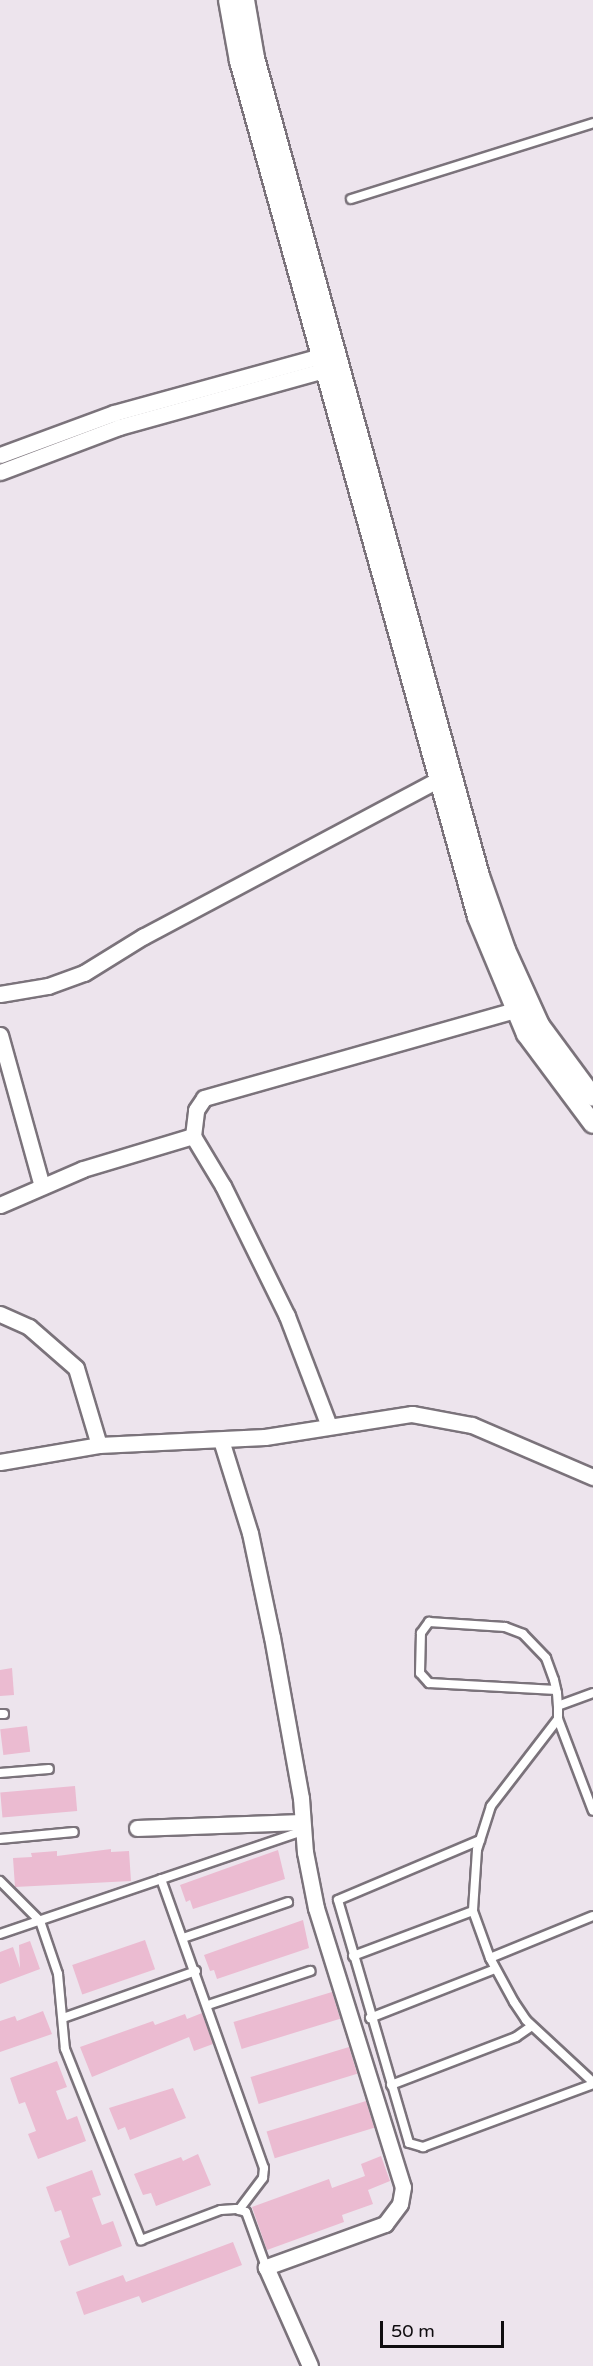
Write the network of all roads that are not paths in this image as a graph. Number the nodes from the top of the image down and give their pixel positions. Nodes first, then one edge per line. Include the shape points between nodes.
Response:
1 (228, 0) edge
2 (244, 0) edge
3 (593, 123) edge
4 (351, 199) dead end
5 (329, 361) junction
6 (0, 455) edge
7 (0, 472) edge
8 (437, 780) junction
9 (0, 994) edge
10 (515, 1010) junction
11 (0, 1035) edge
12 (593, 1097) edge
13 (593, 1124) edge
14 (193, 1136) junction
15 (42, 1186) junction
16 (0, 1205) edge
17 (0, 1314) edge
18 (329, 1426) junction
19 (221, 1440) junction
20 (99, 1445) junction
21 (0, 1462) edge
22 (593, 1477) edge
23 (556, 1690) junction
24 (593, 1692) edge
25 (558, 1706) junction
26 (558, 1719) junction
27 (49, 1769) dead end
28 (0, 1773) edge
29 (593, 1811) edge
30 (302, 1826) junction
31 (138, 1828) dead end
32 (74, 1832) dead end
33 (0, 1839) edge
34 (480, 1840) junction
35 (161, 1879) junction
36 (0, 1881) edge
37 (288, 1902) dead end
38 (473, 1911) junction
39 (593, 1916) edge
40 (40, 1921) junction
41 (0, 1935) edge
42 (183, 1938) junction
43 (353, 1956) junction
44 (490, 1958) junction
45 (495, 1969) junction
46 (196, 1971) junction
47 (310, 1971) dead end
48 (208, 2005) junction
49 (63, 2018) junction
50 (370, 2018) junction
51 (532, 2026) junction
52 (593, 2083) edge
53 (391, 2085) junction
54 (239, 2210) junction
55 (266, 2267) junction
56 (310, 2366) edge

1 - 5 street via 239,61
2 - 5 street
3 - 4 lane
5 - 6 street via 114,413
5 - 7 street via 118,427
5 - 8 street
5 - 12 street via 492,911 540,1025
8 - 9 street via 144,936 84,974 48,986
8 - 10 street via 477,917
10 - 13 street via 526,1034
10 - 14 street via 204,1098 194,1117
11 - 15 street
14 - 15 street via 119,1157
14 - 18 street via 223,1186 287,1316
15 - 16 street
17 - 20 street via 29,1326 76,1368
18 - 19 street
18 - 22 street via 396,1415 444,1417 472,1425
19 - 20 street
19 - 30 street via 260,1579 301,1798
20 - 21 street
23 - 23 lane via 539,1649 514,1630 429,1622 421,1633 420,1673 429,1683
23 - 25 lane
24 - 25 lane
25 - 26 lane
26 - 29 lane
26 - 34 lane via 491,1806
27 - 28 lane
30 - 31 street
30 - 35 lane
30 - 55 street via 324,1938 403,2196 384,2224
32 - 33 lane
34 - 38 lane via 472,1883
34 - 43 lane via 338,1900
35 - 40 lane
35 - 42 lane
36 - 40 lane
37 - 42 lane
38 - 43 lane
38 - 44 lane
39 - 44 lane
40 - 41 lane
40 - 49 lane via 54,1957
42 - 46 lane
43 - 50 lane
44 - 45 lane
45 - 50 lane
45 - 51 lane
46 - 48 lane
46 - 49 lane
47 - 48 lane
48 - 54 lane via 264,2168 263,2178
49 - 54 lane via 66,2049 141,2240 222,2210
50 - 53 lane
51 - 52 lane
51 - 53 lane via 516,2037
52 - 53 lane via 423,2147 409,2143
54 - 55 lane via 246,2212
55 - 56 street

